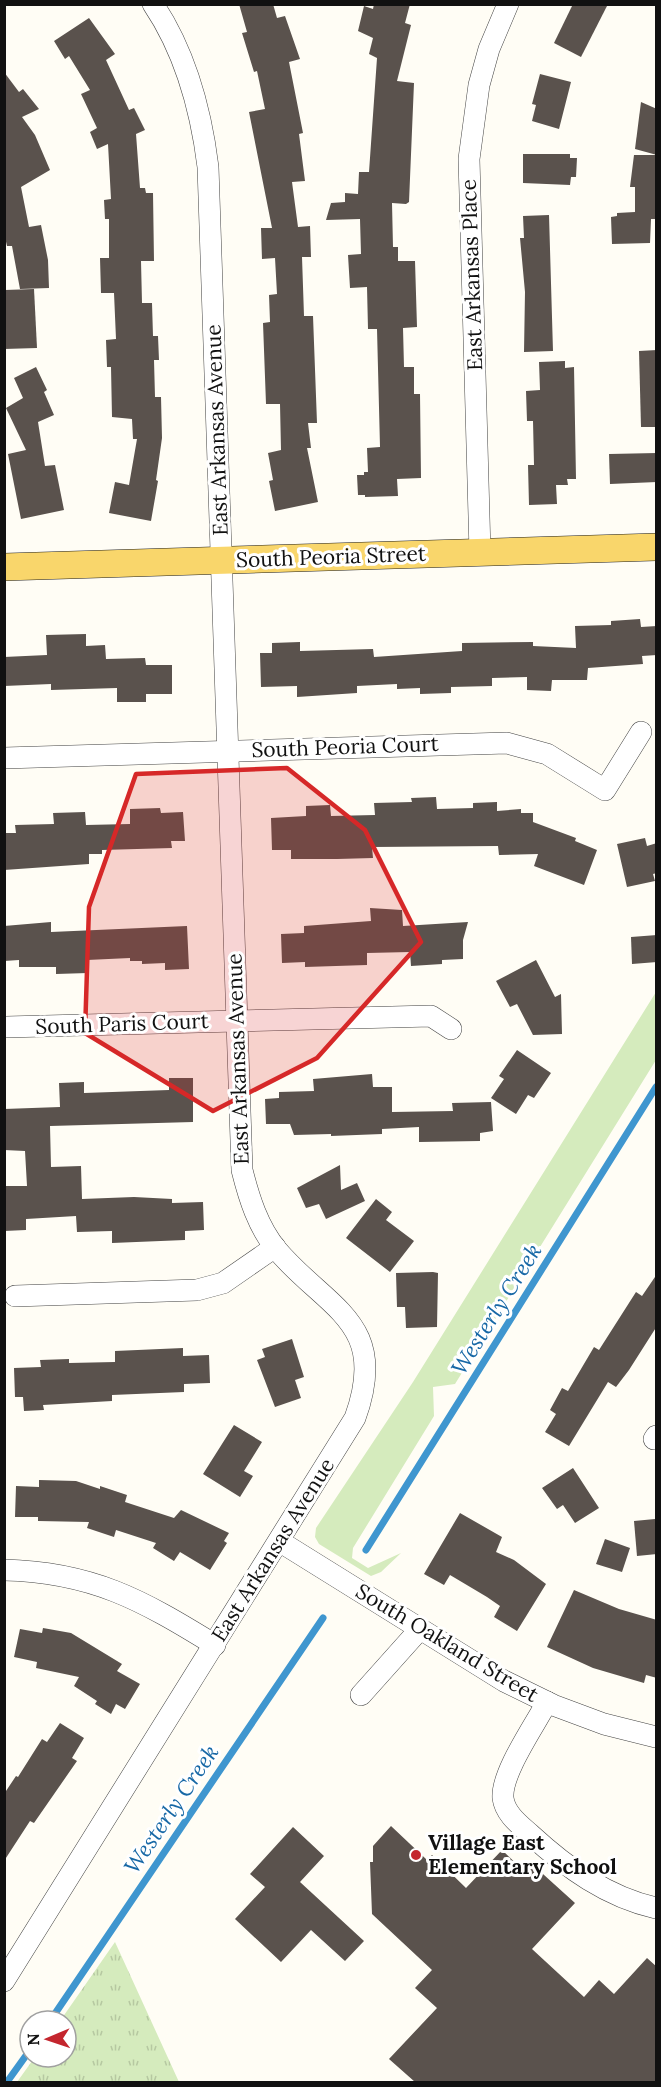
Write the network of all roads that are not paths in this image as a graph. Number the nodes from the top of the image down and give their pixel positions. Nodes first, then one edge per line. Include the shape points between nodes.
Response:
1 (153, 4) edge
2 (508, 4) edge
3 (657, 547) edge
4 (480, 552) junction
5 (221, 560) junction
6 (4, 567) edge
7 (641, 732) dead end
8 (228, 751) junction
9 (4, 758) edge
10 (236, 1020) junction
11 (6, 1027) dead end
12 (451, 1029) dead end
13 (275, 1247) junction
14 (15, 1296) dead end
15 (279, 1541) junction
16 (4, 1570) edge
17 (420, 1629) junction
18 (215, 1645) junction
19 (362, 1695) dead end
20 (548, 1702) junction
21 (657, 1737) edge
22 (657, 1908) edge
23 (4, 1981) edge

1 - 5 street, East Arkansas Avenue via 174,41 195,93 208,167
2 - 4 street, East Arkansas Place via 478,85 469,159
3 - 4 main road, South Peoria Street
4 - 5 main road, South Peoria Street
5 - 6 main road, South Peoria Street
5 - 8 street, East Arkansas Avenue
7 - 8 street, South Peoria Court via 605,790 547,754 507,743
8 - 9 street, South Peoria Court
8 - 10 street, East Arkansas Avenue
10 - 11 street, South Paris Court
10 - 12 street, South Paris Court via 431,1016
10 - 13 street, East Arkansas Avenue via 242,1170 260,1224
13 - 14 street via 223,1283 197,1290
13 - 15 street, East Arkansas Avenue via 345,1314 363,1352 365,1377 356,1418
15 - 17 street, South Oakland Street
15 - 18 street, East Arkansas Avenue
16 - 18 street via 64,1575 115,1590 154,1607
17 - 19 street
17 - 20 street, South Oakland Street via 504,1681
18 - 23 street, East Arkansas Avenue
20 - 21 street, South Oakland Street via 604,1724
20 - 22 street via 505,1781 503,1799 512,1818 563,1864 602,1888

